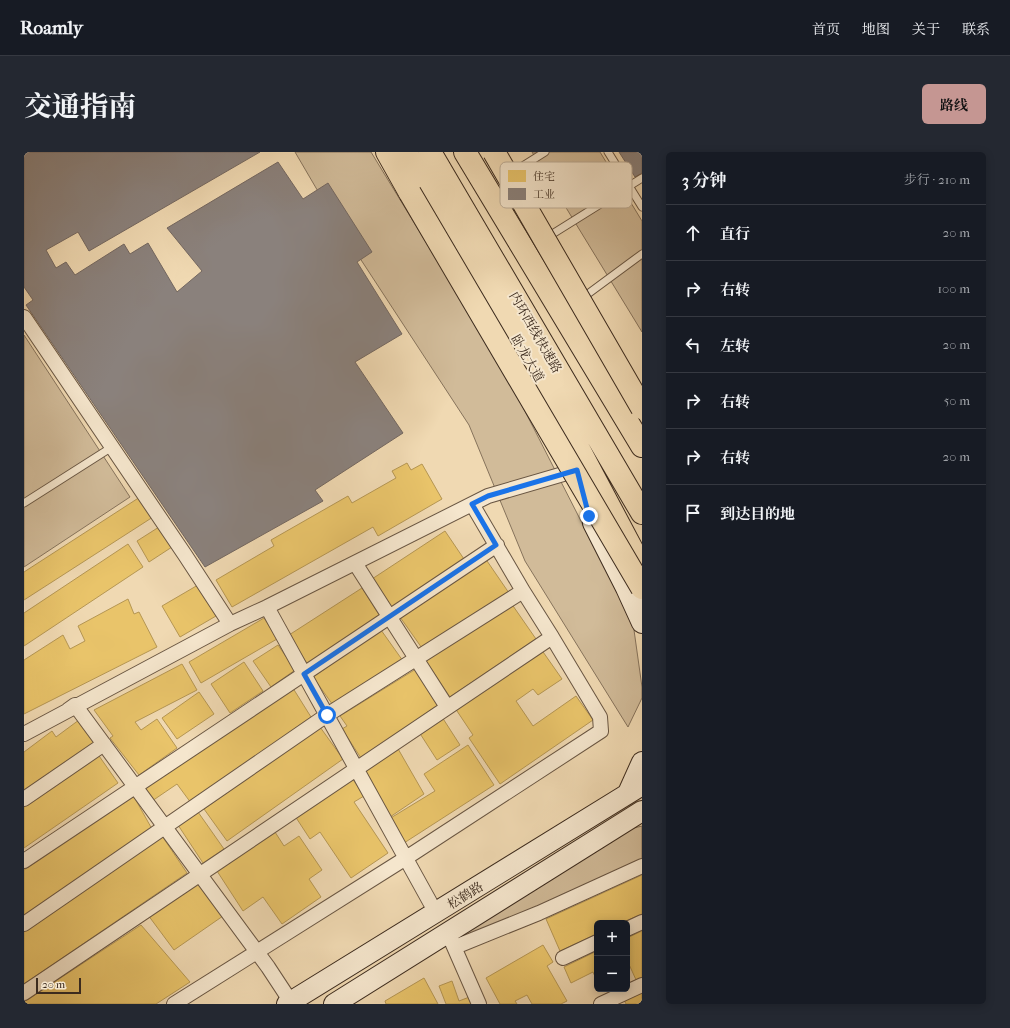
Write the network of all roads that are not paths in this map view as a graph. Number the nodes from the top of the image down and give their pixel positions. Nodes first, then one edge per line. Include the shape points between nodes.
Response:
1 (387, 152) edge
2 (406, 152) edge
3 (430, 152) edge
4 (465, 152) edge
5 (482, 152) edge
6 (494, 152) edge
7 (545, 152) edge
8 (608, 152) edge
9 (529, 162) edge
10 (614, 162) edge
11 (500, 163) edge
12 (642, 178) edge
13 (499, 180) edge
14 (632, 184) edge
15 (632, 191) edge
16 (642, 207) edge
17 (515, 208) edge
18 (525, 208) edge
19 (594, 208) edge
20 (542, 240) junction
21 (642, 254) edge
22 (571, 306) junction
23 (24, 317) edge
24 (642, 408) edge
25 (564, 421) junction
26 (642, 428) edge
27 (112, 446) junction
28 (642, 446) edge
29 (577, 470) junction
30 (24, 493) edge
31 (26, 501) edge
32 (472, 504) junction
33 (642, 513) edge
34 (496, 545) junction
35 (355, 563) junction
36 (642, 568) edge
37 (642, 588) edge
38 (523, 591) junction
39 (267, 607) junction
40 (389, 617) junction
41 (642, 623) edge
42 (230, 624) junction
43 (552, 637) junction
44 (416, 659) junction
45 (304, 674) junction
46 (75, 705) junction
47 (447, 707) junction
48 (327, 715) junction
49 (24, 734) edge
50 (24, 743) edge
51 (104, 744) junction
52 (642, 762) edge
53 (356, 768) junction
54 (135, 786) junction
55 (635, 789) edge
56 (24, 799) edge
57 (642, 811) edge
58 (642, 826) edge
59 (165, 827) junction
60 (598, 837) junction
61 (406, 858) junction
62 (24, 861) edge
63 (642, 866) edge
64 (200, 874) junction
65 (436, 913) junction
66 (642, 922) edge
67 (24, 924) edge
68 (630, 928) edge
69 (451, 940) junction
70 (594, 943) edge
71 (257, 952) junction
72 (563, 958) dead end
73 (642, 985) edge
74 (24, 993) edge
75 (289, 1003) edge
76 (174, 1004) edge
77 (334, 1004) edge
78 (479, 1004) edge
79 (601, 1004) edge

1 - 37 highway, bridge
2 - 25 highway, 卧龙大道
3 - 33 highway, 内环西线快速路
4 - 28 highway
5 - 13 highway
6 - 11 highway, bridge
7 - 9 lane
8 - 10 lane
12 - 14 lane
15 - 16 lane
17 - 22 highway
18 - 20 highway, bridge
19 - 20 lane
20 - 24 highway, bridge
21 - 22 lane
22 - 26 highway
23 - 27 street
25 - 29 main road
25 - 36 highway, 卧龙大道
27 - 31 lane
27 - 42 street
29 - 32 street via 488,496
29 - 41 main road via 589,516
30 - 31 lane
32 - 34 street
32 - 35 street
34 - 38 street
34 - 40 street
35 - 39 street
35 - 40 street
38 - 43 street
38 - 44 street
39 - 42 street
39 - 45 street
40 - 44 street
40 - 45 street
42 - 46 street
43 - 47 street
43 - 61 street via 600,717 601,731
44 - 47 street
44 - 48 street
45 - 48 street
45 - 54 street
46 - 49 street
46 - 50 street
46 - 51 street
47 - 53 street
48 - 53 street
48 - 59 street
51 - 54 street
51 - 56 street
52 - 55 main road
53 - 61 street
53 - 64 street
54 - 59 street
54 - 62 street
55 - 65 main road, 松鹤路
57 - 60 main road, 松鹤路
58 - 60 main road
59 - 64 street
59 - 67 street
60 - 69 main road, 松鹤路
61 - 65 street
61 - 71 street
63 - 69 street via 539,913
64 - 71 street
64 - 74 street
65 - 75 main road, 松鹤路
66 - 68 street
69 - 77 main road, 松鹤路
69 - 78 street
70 - 72 street
71 - 75 street
71 - 76 street
73 - 79 street

